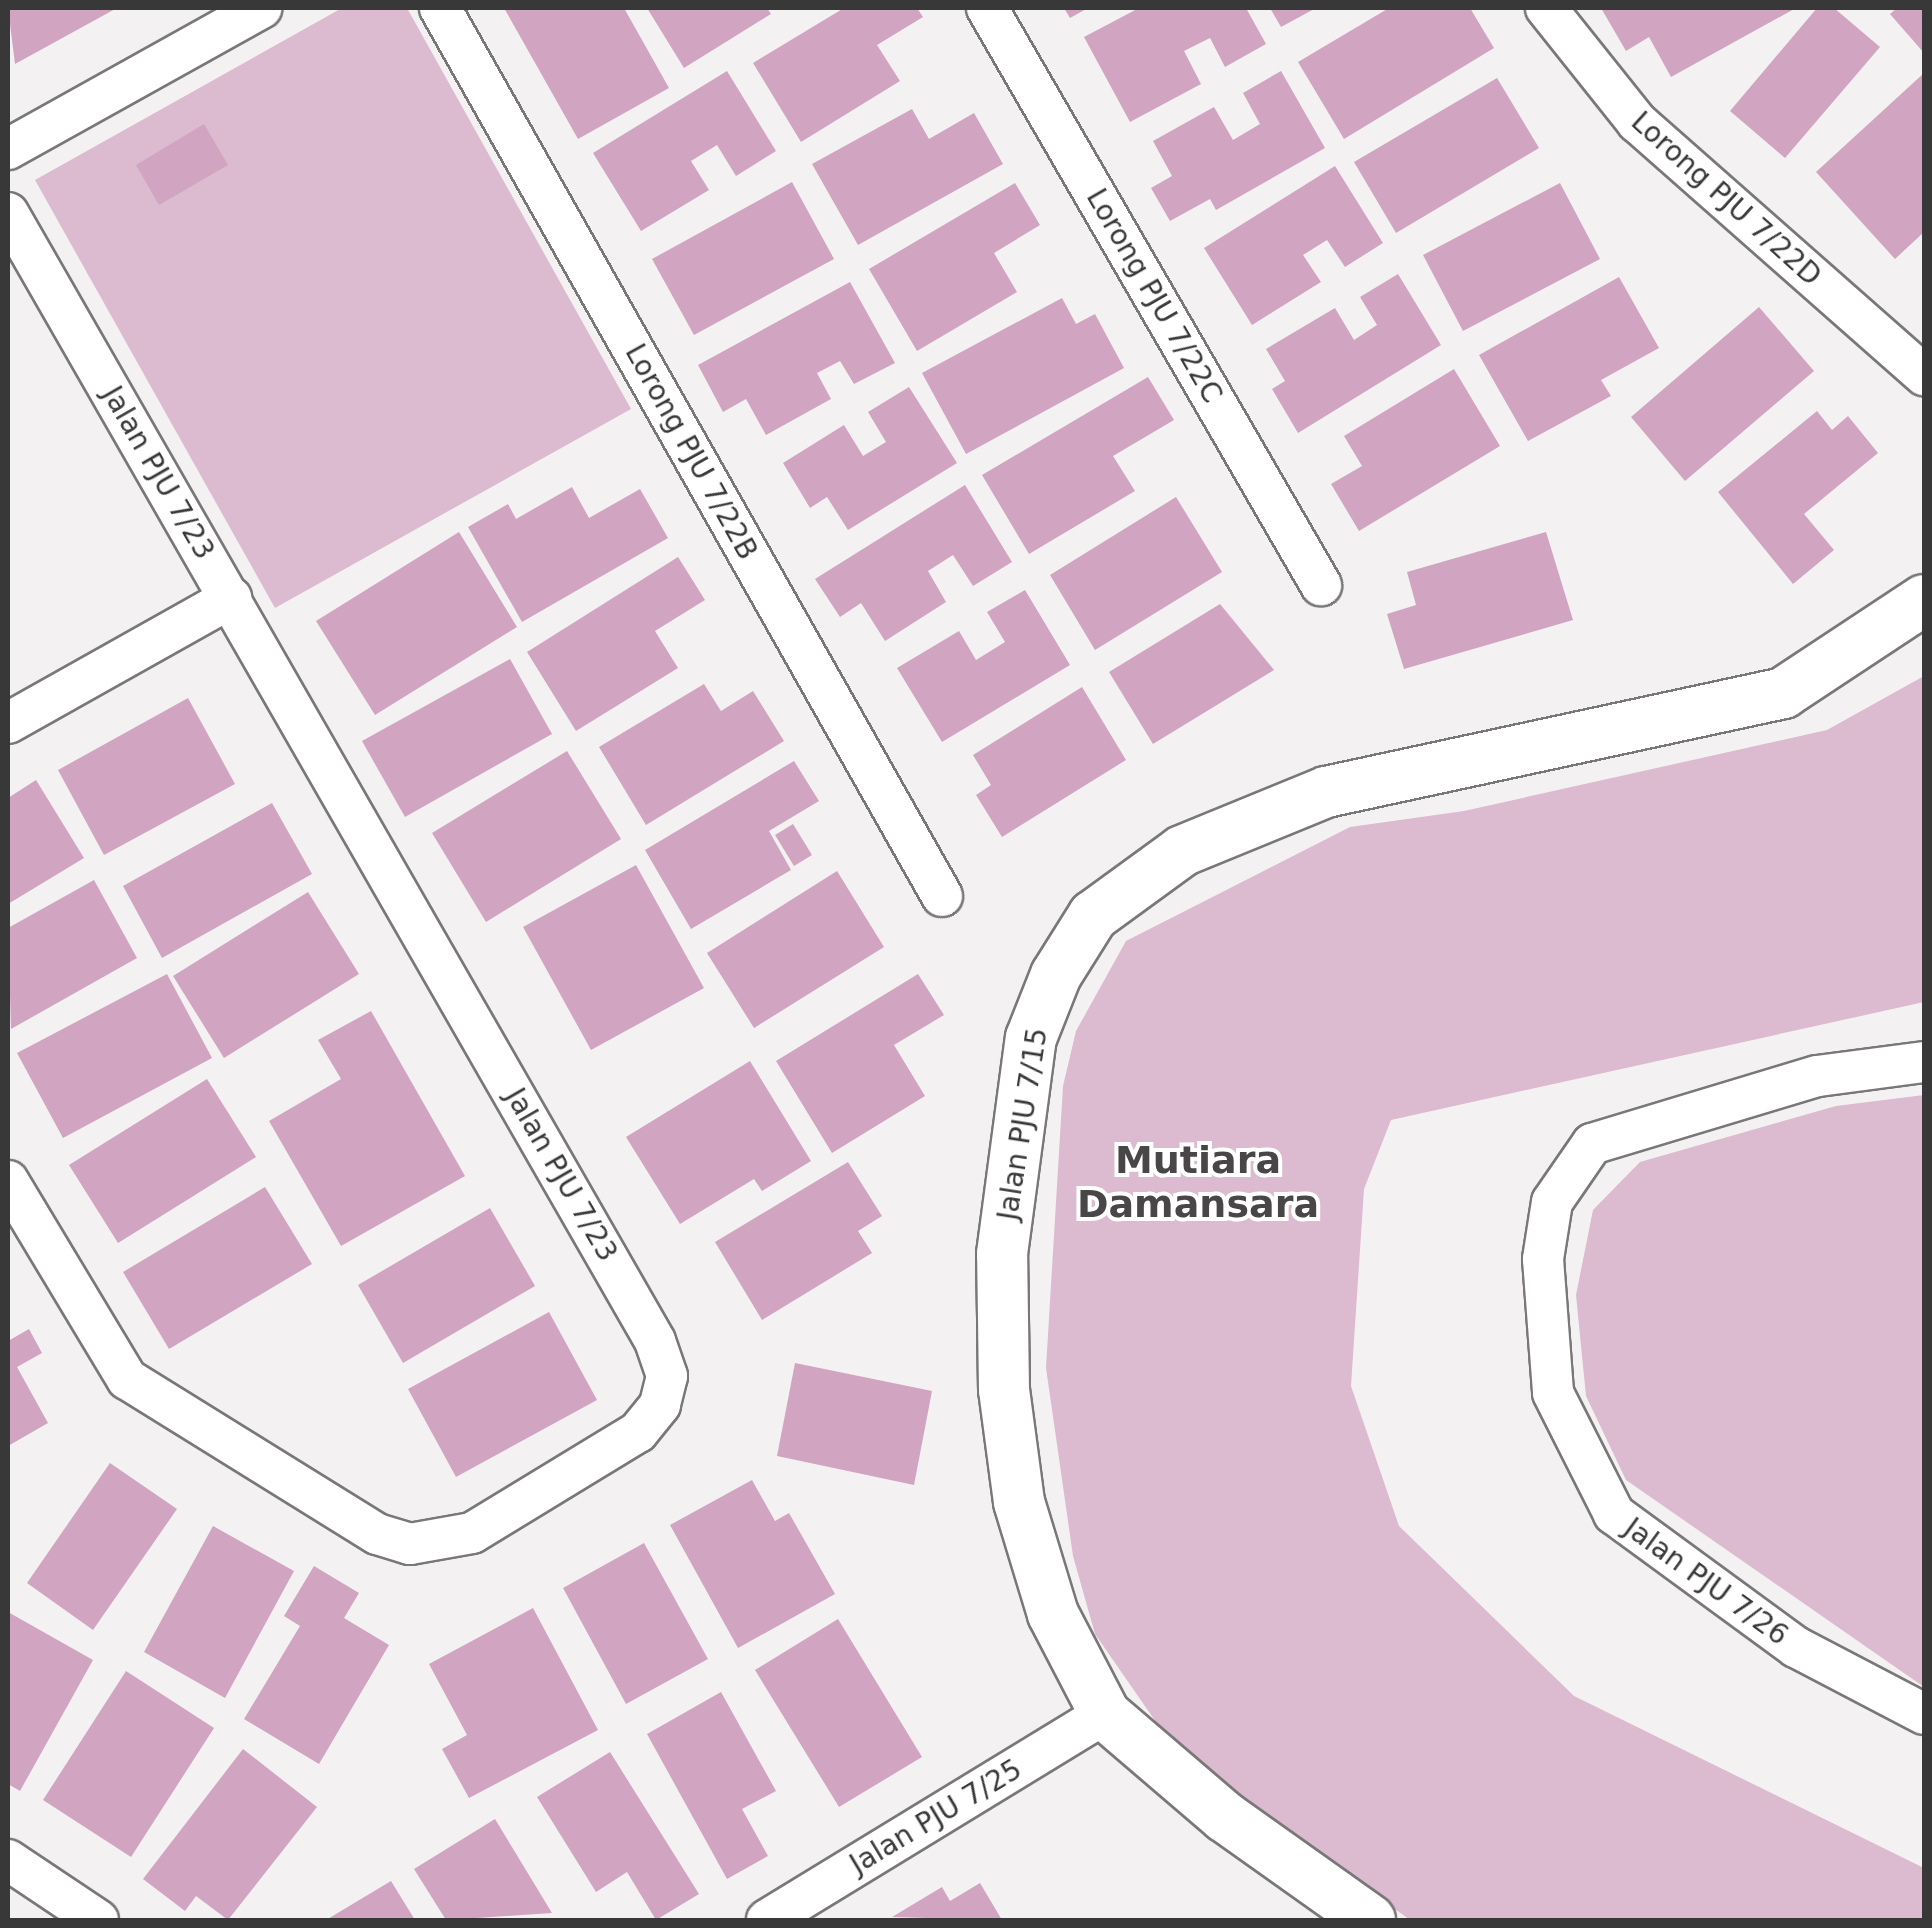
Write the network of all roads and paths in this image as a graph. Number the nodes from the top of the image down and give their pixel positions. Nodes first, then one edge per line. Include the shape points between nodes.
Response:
1 (261, 8) edge
2 (440, 8) edge
3 (986, 8) edge
4 (1546, 8) edge
5 (8, 149) edge
6 (8, 213) edge
7 (1924, 375) edge
8 (1320, 585) dead end
9 (231, 598) junction
10 (1924, 600) edge
11 (8, 723) edge
12 (942, 896) dead end
13 (1924, 1062) edge
14 (8, 1181) edge
15 (1106, 1714) junction
16 (1924, 1714) edge
17 (8, 1860) edge
18 (98, 1920) edge
19 (767, 1920) edge
20 (1370, 1920) edge

1 - 5 street
2 - 12 street, Lorong PJU 7/22B
3 - 8 street, Lorong PJU 7/22C
4 - 7 street, Lorong PJU 7/22D via 1636,122
6 - 9 street, Jalan PJU 7/23
9 - 11 street
9 - 14 street, Jalan PJU 7/23 via 655,1341 667,1376 660,1406 638,1432 472,1532 410,1544 377,1534 127,1380
10 - 15 street, Jalan PJU 7/15 via 1783,693 1326,792 1182,851 1094,916 1056,975 1032,1038 1002,1312 1019,1502 1053,1614
13 - 16 street, Jalan PJU 7/26 via 1817,1076 1592,1144 1552,1202 1543,1258 1553,1393 1614,1514 1796,1648
15 - 19 street, Jalan PJU 7/25
15 - 20 street, Jalan PJU 7/15 via 1225,1816
17 - 18 street

